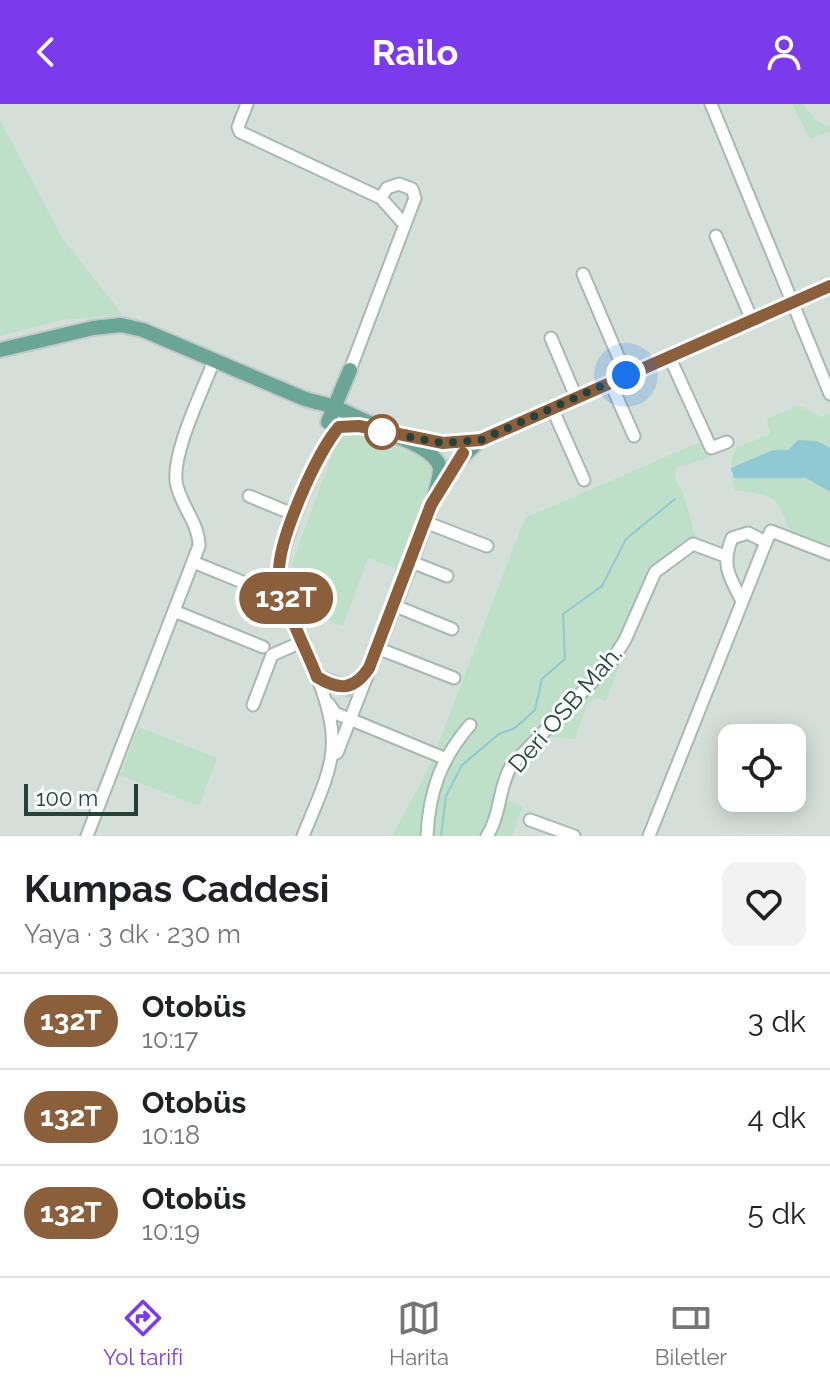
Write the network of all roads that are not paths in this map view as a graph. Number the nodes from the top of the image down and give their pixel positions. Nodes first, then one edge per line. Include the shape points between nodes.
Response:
1 (247, 104) edge
2 (711, 104) edge
3 (381, 198) junction
4 (405, 225) junction
5 (716, 236) dead end
6 (583, 274) dead end
7 (830, 286) edge
8 (792, 302) junction
9 (752, 320) junction
10 (551, 338) dead end
11 (0, 350) edge
12 (669, 356) junction
13 (214, 360) junction
14 (350, 370) junction
15 (626, 375) junction
16 (610, 382) junction
17 (830, 394) edge
18 (576, 397) junction
19 (305, 399) junction
20 (333, 402) junction
21 (552, 408) junction
22 (354, 415) junction
23 (328, 422) junction
24 (634, 436) dead end
25 (400, 437) junction
26 (481, 440) junction
27 (727, 442) dead end
28 (315, 468) junction
29 (584, 480) dead end
30 (249, 496) dead end
31 (431, 505) junction
32 (295, 515) junction
33 (425, 522) junction
34 (766, 542) junction
35 (487, 546) dead end
36 (830, 554) edge
37 (725, 556) junction
38 (409, 561) junction
39 (193, 562) junction
40 (447, 576) dead end
41 (287, 600) junction
42 (742, 601) junction
43 (393, 605) junction
44 (174, 611) junction
45 (452, 629) dead end
46 (304, 641) junction
47 (263, 647) dead end
48 (377, 648) junction
49 (369, 668) junction
50 (317, 677) junction
51 (454, 678) dead end
52 (328, 704) junction
53 (253, 705) dead end
54 (352, 720) junction
55 (470, 725) dead end
56 (444, 758) junction
57 (332, 764) junction
58 (530, 820) dead end
59 (87, 836) edge
60 (303, 836) edge
61 (427, 836) edge
62 (487, 836) edge
63 (574, 836) edge
64 (649, 836) edge

1 - 3 street via 240,132
2 - 8 street
3 - 4 street
3 - 4 street via 387,188 399,184 412,189 415,198
4 - 14 street
5 - 9 street
6 - 15 street
7 - 8 main road
8 - 9 main road
8 - 17 street
9 - 12 main road
10 - 18 street
11 - 13 main road via 121,325
12 - 15 main road
12 - 27 street via 711,448
13 - 19 main road
13 - 39 street via 179,454 176,482 199,535
14 - 20 main road
14 - 22 main road via 345,402
15 - 16 main road
16 - 18 main road
16 - 24 street
18 - 21 main road
19 - 20 main road
19 - 23 main road via 325,410
20 - 22 main road
20 - 23 main road
21 - 26 main road
21 - 29 street
22 - 25 main road
23 - 28 main road
25 - 26 main road via 443,443
25 - 28 main road via 345,425 335,432
25 - 31 main road via 439,465
26 - 31 main road via 452,467
28 - 32 main road
30 - 32 street
31 - 33 main road
32 - 41 main road via 280,558
33 - 35 street
33 - 38 main road
34 - 36 street via 771,531
34 - 37 street via 748,533 732,538
34 - 42 street
37 - 42 street
37 - 62 street, Deri OSB Mah. via 693,544 655,572 611,662 511,766
38 - 40 street
38 - 43 main road
39 - 41 street
39 - 44 street
41 - 46 main road
42 - 64 street
43 - 45 street
43 - 48 main road
44 - 47 street
44 - 59 street
46 - 50 main road
46 - 53 street via 272,655
48 - 49 main road
48 - 51 street
49 - 50 main road via 348,688
49 - 54 street
50 - 52 street
52 - 54 street
52 - 57 street via 335,741
54 - 56 street
54 - 57 street
55 - 56 street
56 - 61 street via 430,799
57 - 60 street
58 - 63 street

